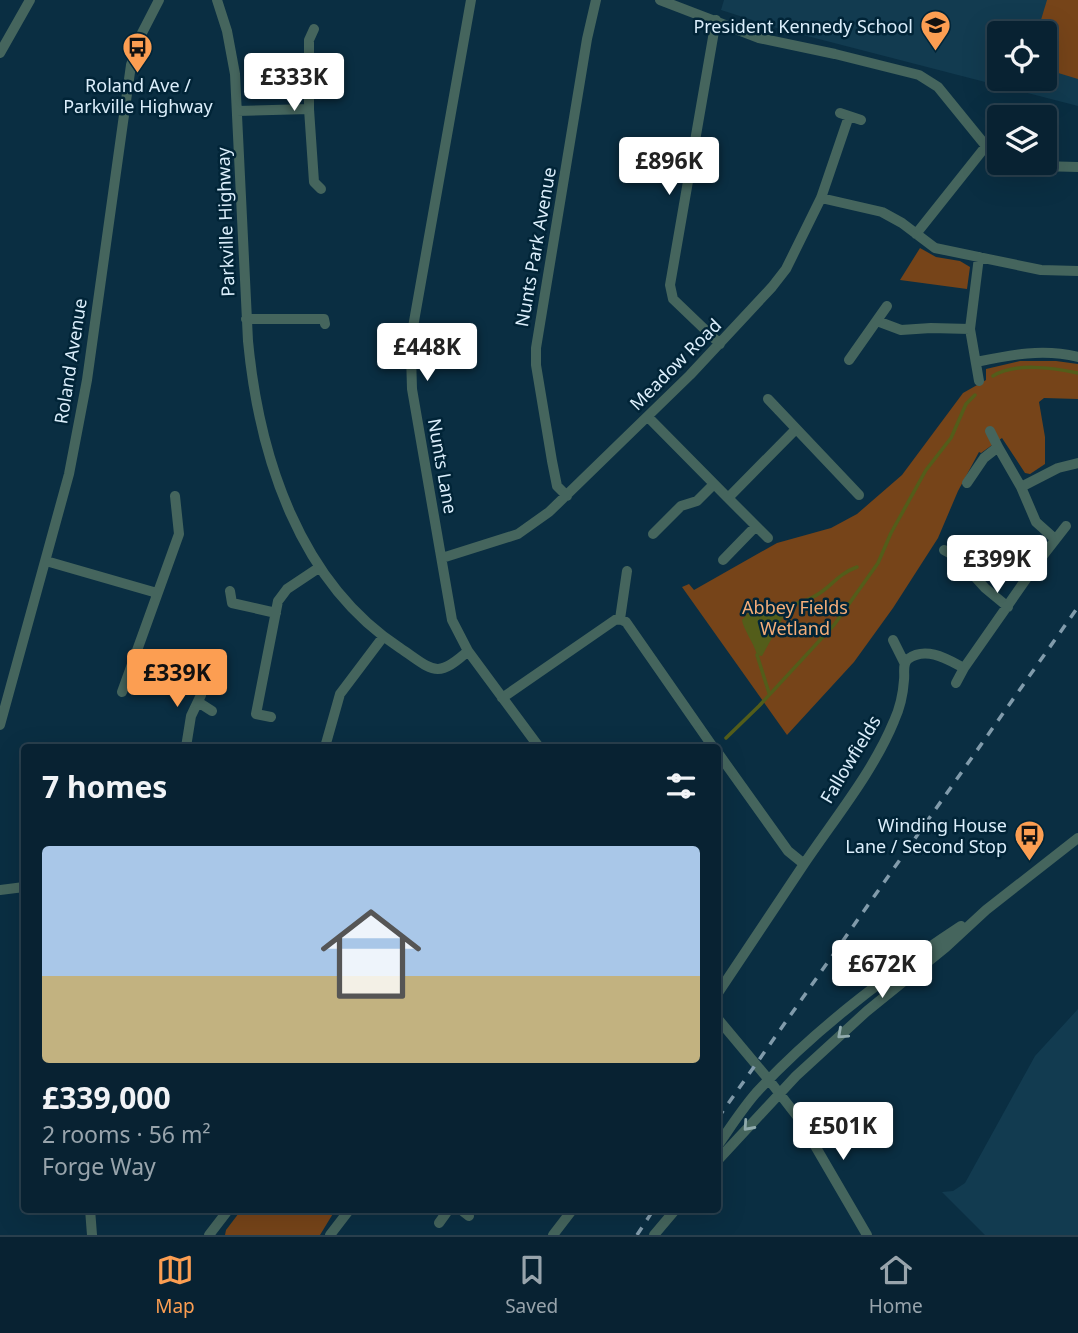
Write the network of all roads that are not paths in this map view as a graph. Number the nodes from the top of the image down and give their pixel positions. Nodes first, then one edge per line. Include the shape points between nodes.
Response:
1 (30, 0) edge
2 (159, 0) edge
3 (217, 0) edge
4 (471, 0) edge
5 (596, 0) edge
6 (660, 0) edge
7 (716, 20) junction
8 (314, 29) dead end
9 (0, 53) edge
10 (309, 109) junction
11 (237, 111) junction
12 (861, 120) dead end
13 (986, 146) joint
14 (1057, 166) edge
15 (1078, 167) edge
16 (321, 189) dead end
17 (821, 198) junction
18 (916, 234) junction
19 (979, 257) junction
20 (1078, 271) edge
21 (887, 306) dead end
22 (247, 319) junction
23 (325, 319) dead end
24 (877, 321) junction
25 (970, 329) junction
26 (719, 344) junction
27 (1078, 358) edge
28 (849, 360) dead end
29 (976, 362) junction
30 (978, 379) dead end
31 (768, 400) dead end
32 (648, 417) junction
33 (796, 429) junction
34 (990, 431) dead end
35 (998, 447) junction
36 (1078, 463) edge
37 (967, 483) dead end
38 (714, 484) junction
39 (1021, 487) junction
40 (859, 495) dead end
41 (175, 496) dead end
42 (566, 496) junction
43 (728, 498) junction
44 (1066, 526) dead end
45 (756, 527) junction
46 (653, 534) dead end
47 (768, 538) dead end
48 (1055, 539) junction
49 (964, 544) dead end
50 (943, 550) dead end
51 (957, 557) junction
52 (442, 558) junction
53 (723, 559) dead end
54 (46, 561) junction
55 (320, 567) junction
56 (627, 571) dead end
57 (230, 591) dead end
58 (157, 593) junction
59 (1008, 607) junction
60 (276, 613) junction
61 (620, 619) junction
62 (383, 637) junction
63 (893, 640) dead end
64 (468, 650) junction
65 (905, 664) junction
66 (964, 668) junction
67 (204, 679) dead end
68 (956, 683) dead end
69 (122, 692) dead end
70 (502, 698) junction
71 (198, 702) junction
72 (212, 711) dead end
73 (271, 717) dead end
74 (0, 725) edge
75 (186, 744) edge
76 (326, 744) edge
77 (537, 744) edge
78 (711, 744) edge
79 (721, 757) edge
80 (1078, 838) edge
81 (804, 864) junction
82 (21, 887) edge
83 (0, 890) edge
84 (986, 910) junction
85 (721, 988) edge
86 (721, 1023) edge
87 (769, 1080) junction
88 (780, 1093) junction
89 (721, 1141) edge
90 (721, 1157) edge
91 (90, 1213) edge
92 (226, 1213) edge
93 (345, 1213) edge
94 (446, 1213) edge
95 (570, 1213) edge
96 (667, 1213) edge
97 (672, 1213) edge
98 (439, 1223) dead end
99 (92, 1235) edge
100 (209, 1235) edge
101 (330, 1235) edge
102 (553, 1235) edge
103 (652, 1235) edge
104 (867, 1235) edge

1 - 9 street
2 - 54 street, Roland Avenue via 131,65 87,380
3 - 11 street, Parkville Highway via 232,52
4 - 52 street, Nunts Lane via 411,354 415,406
5 - 42 street, Nunts Park Avenue via 536,348 550,452 557,486
6 - 7 street
7 - 13 street via 759,38 919,75 938,87
7 - 26 street via 670,285 673,299
8 - 10 street via 309,40
10 - 11 street
10 - 16 street via 314,182
11 - 22 street, Parkville Highway
12 - 17 street, Meadow Road via 845,115
13 - 18 street
14 - 15 street
17 - 18 street via 882,212
17 - 26 street, Meadow Road via 786,269
18 - 19 street via 935,248
19 - 20 street via 1041,270
19 - 25 street
21 - 24 street
22 - 23 street, Parkville Highway
22 - 55 street, Parkville Highway via 253,391 269,460
24 - 25 street via 901,330
24 - 28 street
25 - 29 street
26 - 32 street, Meadow Road
27 - 29 street via 1027,352
29 - 30 street
31 - 33 street
32 - 38 street
32 - 42 street, Meadow Road
33 - 40 street
33 - 43 street
34 - 35 street
35 - 37 street
35 - 39 street
36 - 39 street
38 - 43 street
38 - 46 street via 697,501 681,506
39 - 48 street via 1036,523
41 - 58 street via 179,534
42 - 52 street, Meadow Road via 518,534
43 - 45 street
44 - 48 street
45 - 47 street
45 - 53 street
48 - 59 street
49 - 51 street
50 - 51 street
51 - 59 street
52 - 64 street, Nunts Lane via 452,620
54 - 58 street
54 - 74 street, Roland Avenue
55 - 60 street via 281,595
55 - 62 street, Parkville Highway
56 - 61 street
57 - 60 street via 232,603
58 - 69 street
59 - 66 street
60 - 73 street via 256,714
61 - 70 street
61 - 78 street
62 - 64 street, Parkville Highway via 437,670 452,666
62 - 76 street via 340,694
63 - 65 street
64 - 70 street, Nunts Lane
65 - 66 street via 919,654 930,653
65 - 81 street, Fallowfields via 903,692 891,728
66 - 68 street
67 - 71 street
70 - 77 street, Nunts Lane
71 - 72 street
71 - 75 street
79 - 81 street via 788,851
80 - 84 street
81 - 85 street, Fallowfields
82 - 83 street
84 - 87 street via 872,988
84 -> 88 street via 867,1011
86 - 87 street
87 - 88 street
87 - 89 street
88 -> 90 street
88 - 104 street
91 - 99 street
92 - 100 street
93 - 101 street
94 - 98 street
95 - 102 street
96 - 103 street
97 - 103 street

